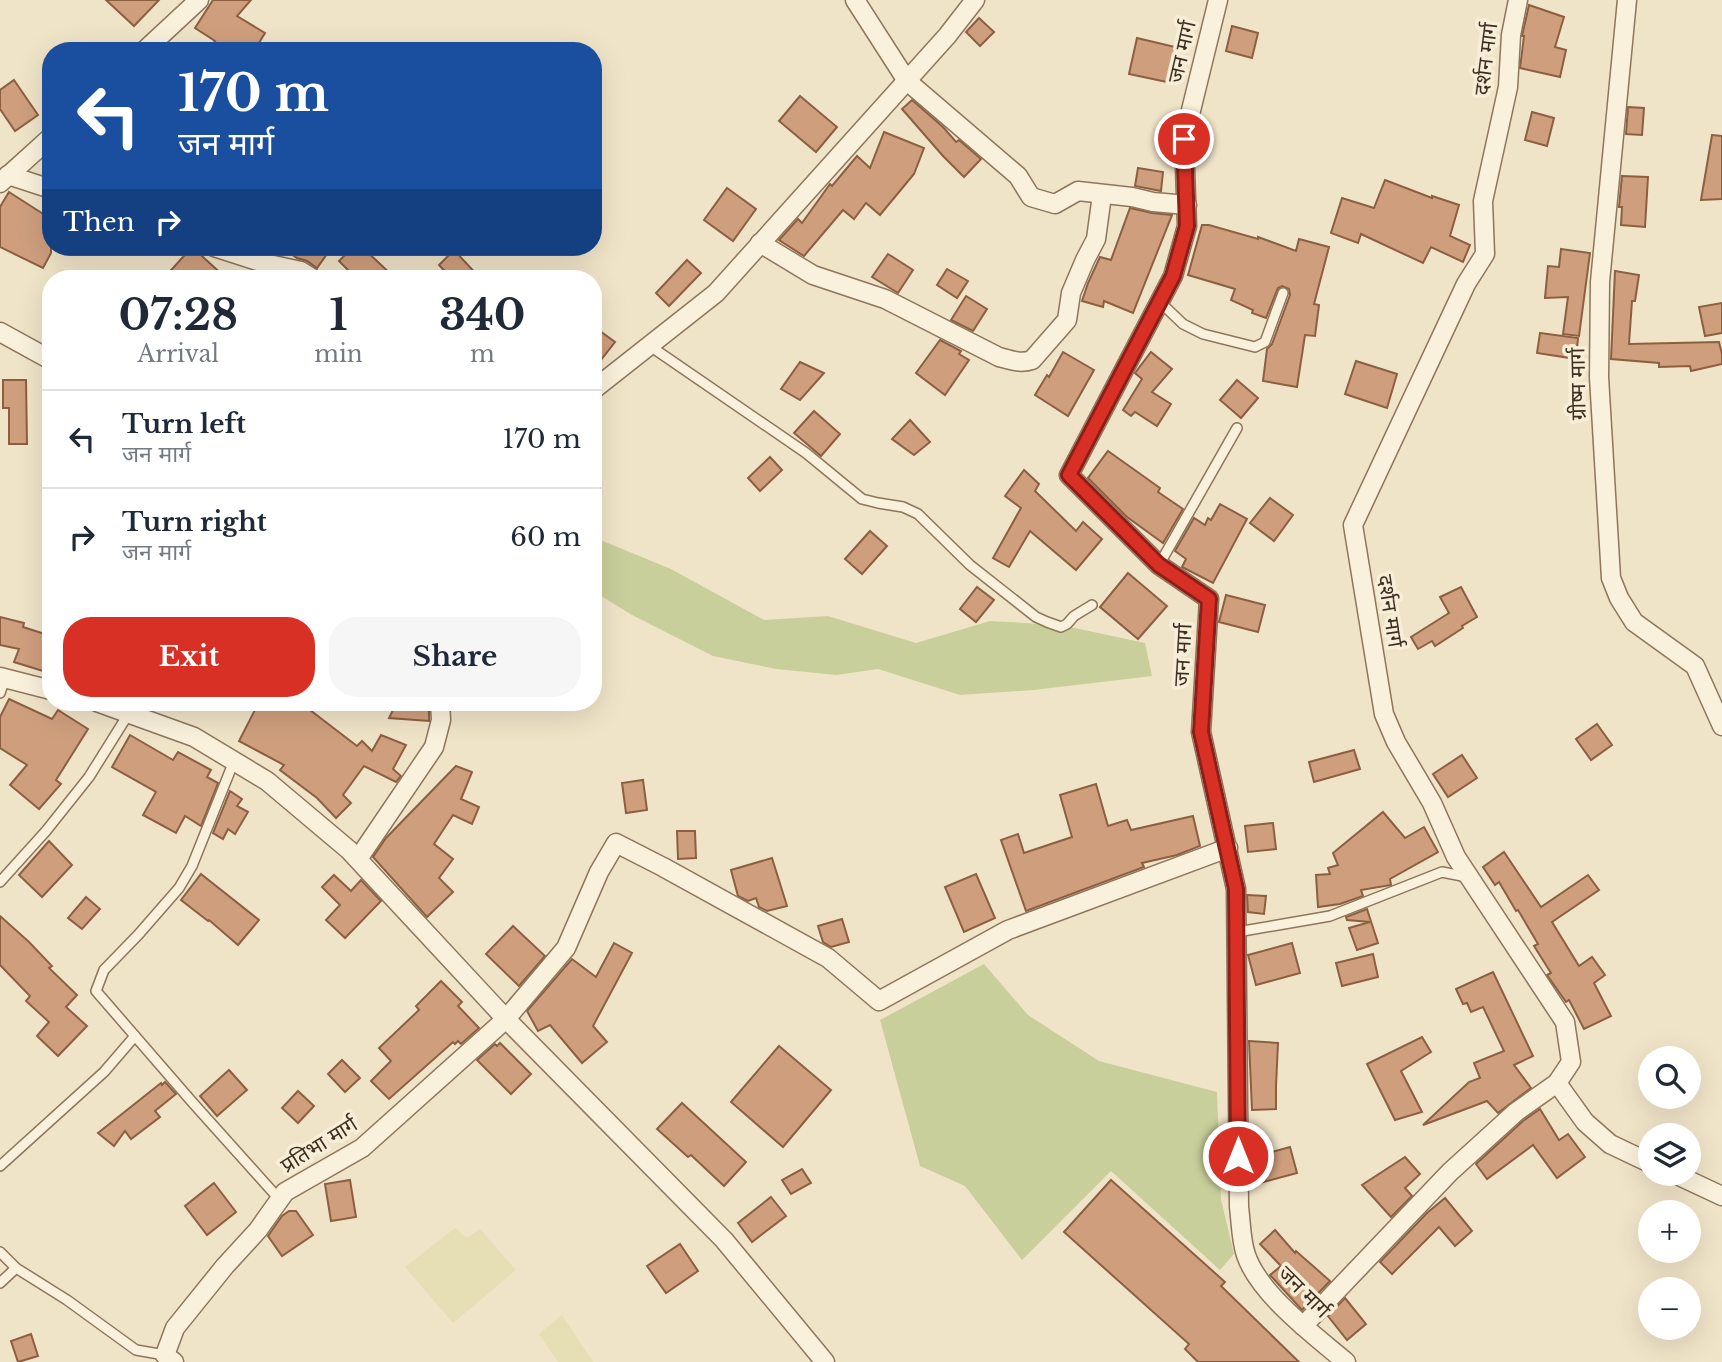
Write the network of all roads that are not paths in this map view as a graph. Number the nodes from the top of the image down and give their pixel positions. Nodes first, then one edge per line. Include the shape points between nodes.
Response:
1 (199, 0) edge
2 (855, 0) edge
3 (975, 0) edge
4 (1218, 0) edge
5 (1518, 0) edge
6 (1627, 0) edge
7 (154, 42) edge
8 (907, 81) junction
9 (42, 145) edge
10 (4, 179) edge
11 (42, 187) edge
12 (1102, 195) junction
13 (1187, 205) junction
14 (760, 243) junction
15 (242, 256) edge
16 (285, 270) edge
17 (1283, 293) dead end
18 (1160, 302) junction
19 (0, 332) edge
20 (650, 346) junction
21 (42, 355) edge
22 (602, 383) edge
23 (1237, 428) dead end
24 (1159, 565) junction
25 (1092, 605) dead end
26 (2, 683) edge
27 (42, 689) edge
28 (123, 711) edge
29 (440, 711) edge
30 (129, 713) junction
31 (1722, 726) edge
32 (234, 761) junction
33 (1228, 848) junction
34 (358, 859) junction
35 (1469, 878) junction
36 (0, 882) edge
37 (1237, 932) junction
38 (506, 1019) junction
39 (135, 1036) junction
40 (1557, 1083) junction
41 (1638, 1157) edge
42 (0, 1166) edge
43 (1701, 1186) edge
44 (1722, 1196) edge
45 (280, 1200) junction
46 (0, 1252) edge
47 (16, 1268) junction
48 (0, 1283) edge
49 (1303, 1326) junction
50 (166, 1360) edge
51 (825, 1362) edge
52 (1346, 1362) edge

1 - 7 street
2 - 8 street
3 - 8 street
4 - 13 street, जन मार्ग via 1184,139
5 - 35 street, दर्शन मार्ग via 1508,88 1483,201 1485,254 1466,284 1353,525 1384,714
6 - 31 street, ग्रीष्म मार्ग via 1600,282 1599,377 1611,578 1634,622 1695,666
8 - 12 street via 1018,176 1031,197 1055,204 1078,191
8 - 14 street
9 - 10 street
10 - 11 street
12 - 13 street
12 - 14 street via 1096,239 1072,293 1067,320 1026,362 999,357 886,299 813,275
13 - 18 street, जन मार्ग via 1187,226 1173,276
14 - 20 street via 716,293
15 - 16 street
17 - 18 lane via 1265,342 1255,347 1203,334 1183,324
18 - 24 street, जन मार्ग via 1069,475
19 - 21 street
20 - 22 street
20 - 25 lane via 806,453 863,499 903,506 918,514 971,565 1036,617 1061,627
23 - 24 lane
24 - 33 street, जन मार्ग via 1209,599 1201,732
26 - 27 street
28 - 30 street
29 - 34 street via 435,747
30 - 32 street via 194,737
30 - 36 lane via 89,777
32 - 34 street via 267,781
32 - 39 lane via 186,877 104,970 96,991
33 - 37 street, जन मार्ग via 1236,889
33 - 38 street, प्रतिभा मार्ग via 1008,930 879,1001 828,958 615,843 566,948
34 - 38 street
35 - 37 lane via 1443,872 1330,916
35 - 40 street, दर्शन मार्ग via 1565,1022 1571,1062
37 - 49 street, जन मार्ग via 1239,1207 1246,1255 1260,1283
38 - 45 street, प्रतिभा मार्ग via 362,1148 285,1192
38 - 51 street via 724,1240
39 - 42 lane via 104,1072
39 - 45 lane
40 - 41 street via 1585,1122 1610,1144
40 - 49 street via 1516,1112 1450,1172
43 - 44 street
45 - 50 street, प्रतिभा मार्ग via 175,1328
46 - 47 lane
47 - 48 lane
47 - 50 lane via 136,1350
49 - 52 street, जन मार्ग

